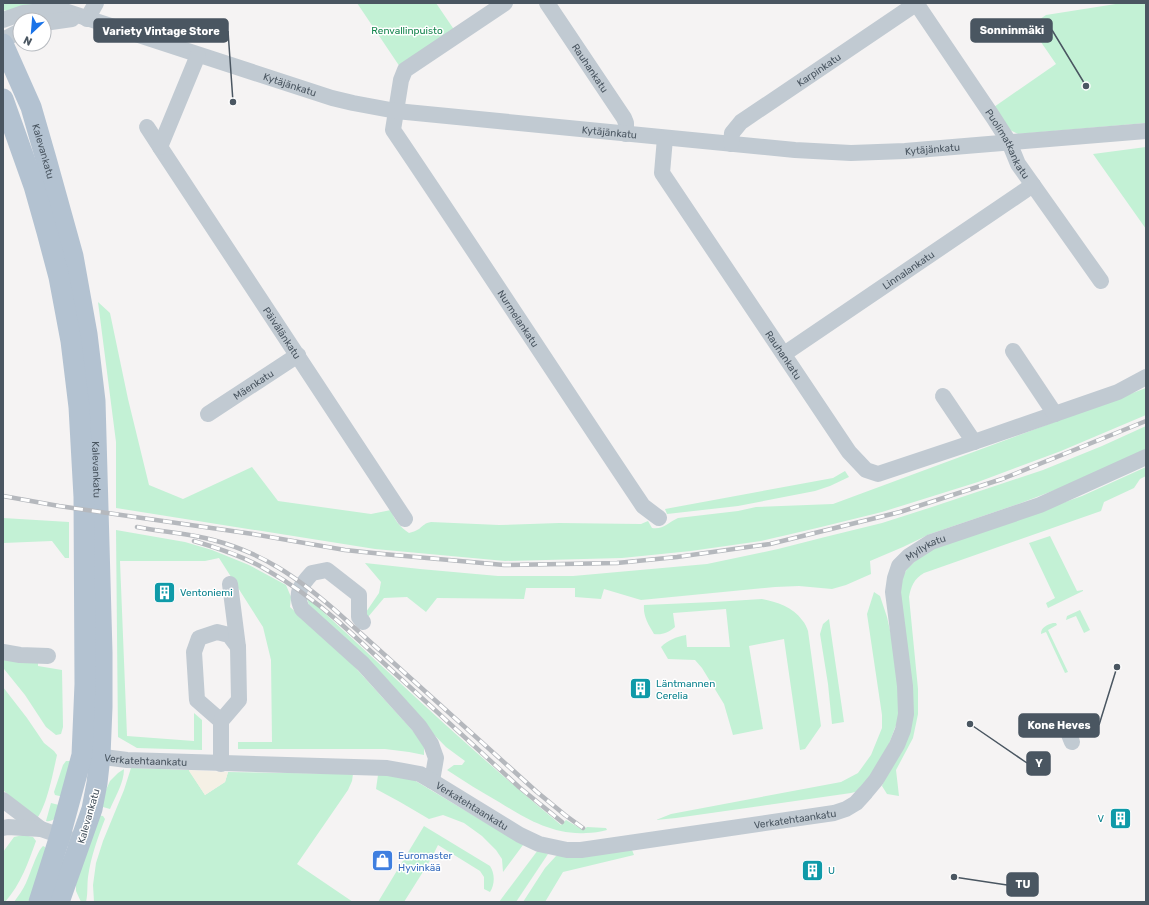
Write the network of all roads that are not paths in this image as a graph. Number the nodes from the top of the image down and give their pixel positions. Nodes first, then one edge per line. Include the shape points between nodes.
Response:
1 (96, 3) edge
2 (505, 3) edge
3 (547, 3) edge
4 (916, 3) edge
5 (87, 19) junction
6 (3, 20) edge
7 (52, 22) edge
8 (12, 35) edge
9 (3, 40) edge
10 (3, 44) edge
11 (198, 55) junction
12 (3, 99) edge
13 (396, 111) junction
14 (147, 127) dead end
15 (1146, 131) edge
16 (626, 134) junction
17 (665, 138) junction
18 (1009, 142) junction
19 (731, 144) junction
20 (160, 147) junction
21 (1033, 185) junction
22 (1101, 281) dead end
23 (1013, 352) dead end
24 (784, 354) junction
25 (298, 355) junction
26 (1146, 377) edge
27 (943, 396) dead end
28 (208, 414) dead end
29 (1055, 414) junction
30 (974, 442) junction
31 (1146, 457) edge
32 (659, 518) dead end
33 (405, 519) dead end
34 (230, 584) dead end
35 (363, 622) dead end
36 (238, 647) junction
37 (3, 652) edge
38 (48, 656) dead end
39 (220, 721) junction
40 (1064, 722) dead end
41 (1072, 742) dead end
42 (91, 756) junction
43 (217, 768) junction
44 (432, 780) junction
45 (3, 800) edge
46 (856, 803) joint
47 (3, 828) edge
48 (41, 830) junction
49 (60, 836) junction
50 (80, 842) junction
51 (45, 902) edge

1 - 5 street
2 - 13 street, Nurmelankatu via 405,70
3 - 16 street, Rauhankatu via 624,118
4 - 18 street, Puolimatkankatu
4 - 19 street, Karpinkatu via 741,122 732,133
5 - 6 street, Kytäjänkatu via 54,10 23,13
5 - 7 street, Kytäjänkatu
5 - 11 street, Kytäjänkatu
8 - 9 street
10 - 42 main road, Kalevankatu via 31,107 46,158 73,256 87,334 95,402 101,587 102,707
11 - 13 street, Kytäjänkatu via 332,98
11 - 20 street
12 - 42 main road, Kalevankatu via 34,186 49,239 71,341 84,497 86,684
13 - 16 street, Kytäjänkatu
13 - 32 street, Nurmelankatu via 393,130 643,506
14 - 20 street, Päivälänkatu
15 - 18 street, Kytäjänkatu
16 - 17 street, Kytäjänkatu
17 - 19 street, Kytäjänkatu
17 - 24 street, Rauhankatu via 662,173
18 - 19 street, Kytäjänkatu via 851,153
18 - 21 street, Puolimatkankatu via 1018,164
20 - 25 street, Päivälänkatu
21 - 22 street, Puolimatkankatu
21 - 24 street, Linnalankatu
23 - 29 street
24 - 30 street, Rauhankatu via 849,452 866,470 878,474
25 - 28 street, Mäenkatu
25 - 33 street, Päivälänkatu
26 - 29 street, Rauhankatu via 1118,392
27 - 30 street
29 - 30 street, Rauhankatu
31 - 46 street, Myllykatu via 1040,505 931,542 908,556 899,566 893,592 906,714 897,745 876,780
34 - 36 street
35 - 44 street via 358,617 359,595 327,570 312,572 303,583 298,601 302,609 363,664 431,744 436,758
36 - 39 street via 239,700
36 - 39 street via 228,635 217,632 199,638 194,652 197,700
37 - 38 street
39 - 43 street
40 - 41 street
42 - 43 street, Verkatehtaankatu
42 - 49 main road, Kalevankatu
42 - 50 main road, Kalevankatu via 97,783 92,809
43 - 44 street, Verkatehtaankatu via 387,768 420,774
44 - 46 street, Verkatehtaankatu via 539,844 567,850 834,813 846,810
45 - 48 street
47 - 48 street
48 - 49 street
49 - 50 street
49 - 51 main road, Kalevankatu
50 - 51 main road, Kalevankatu

